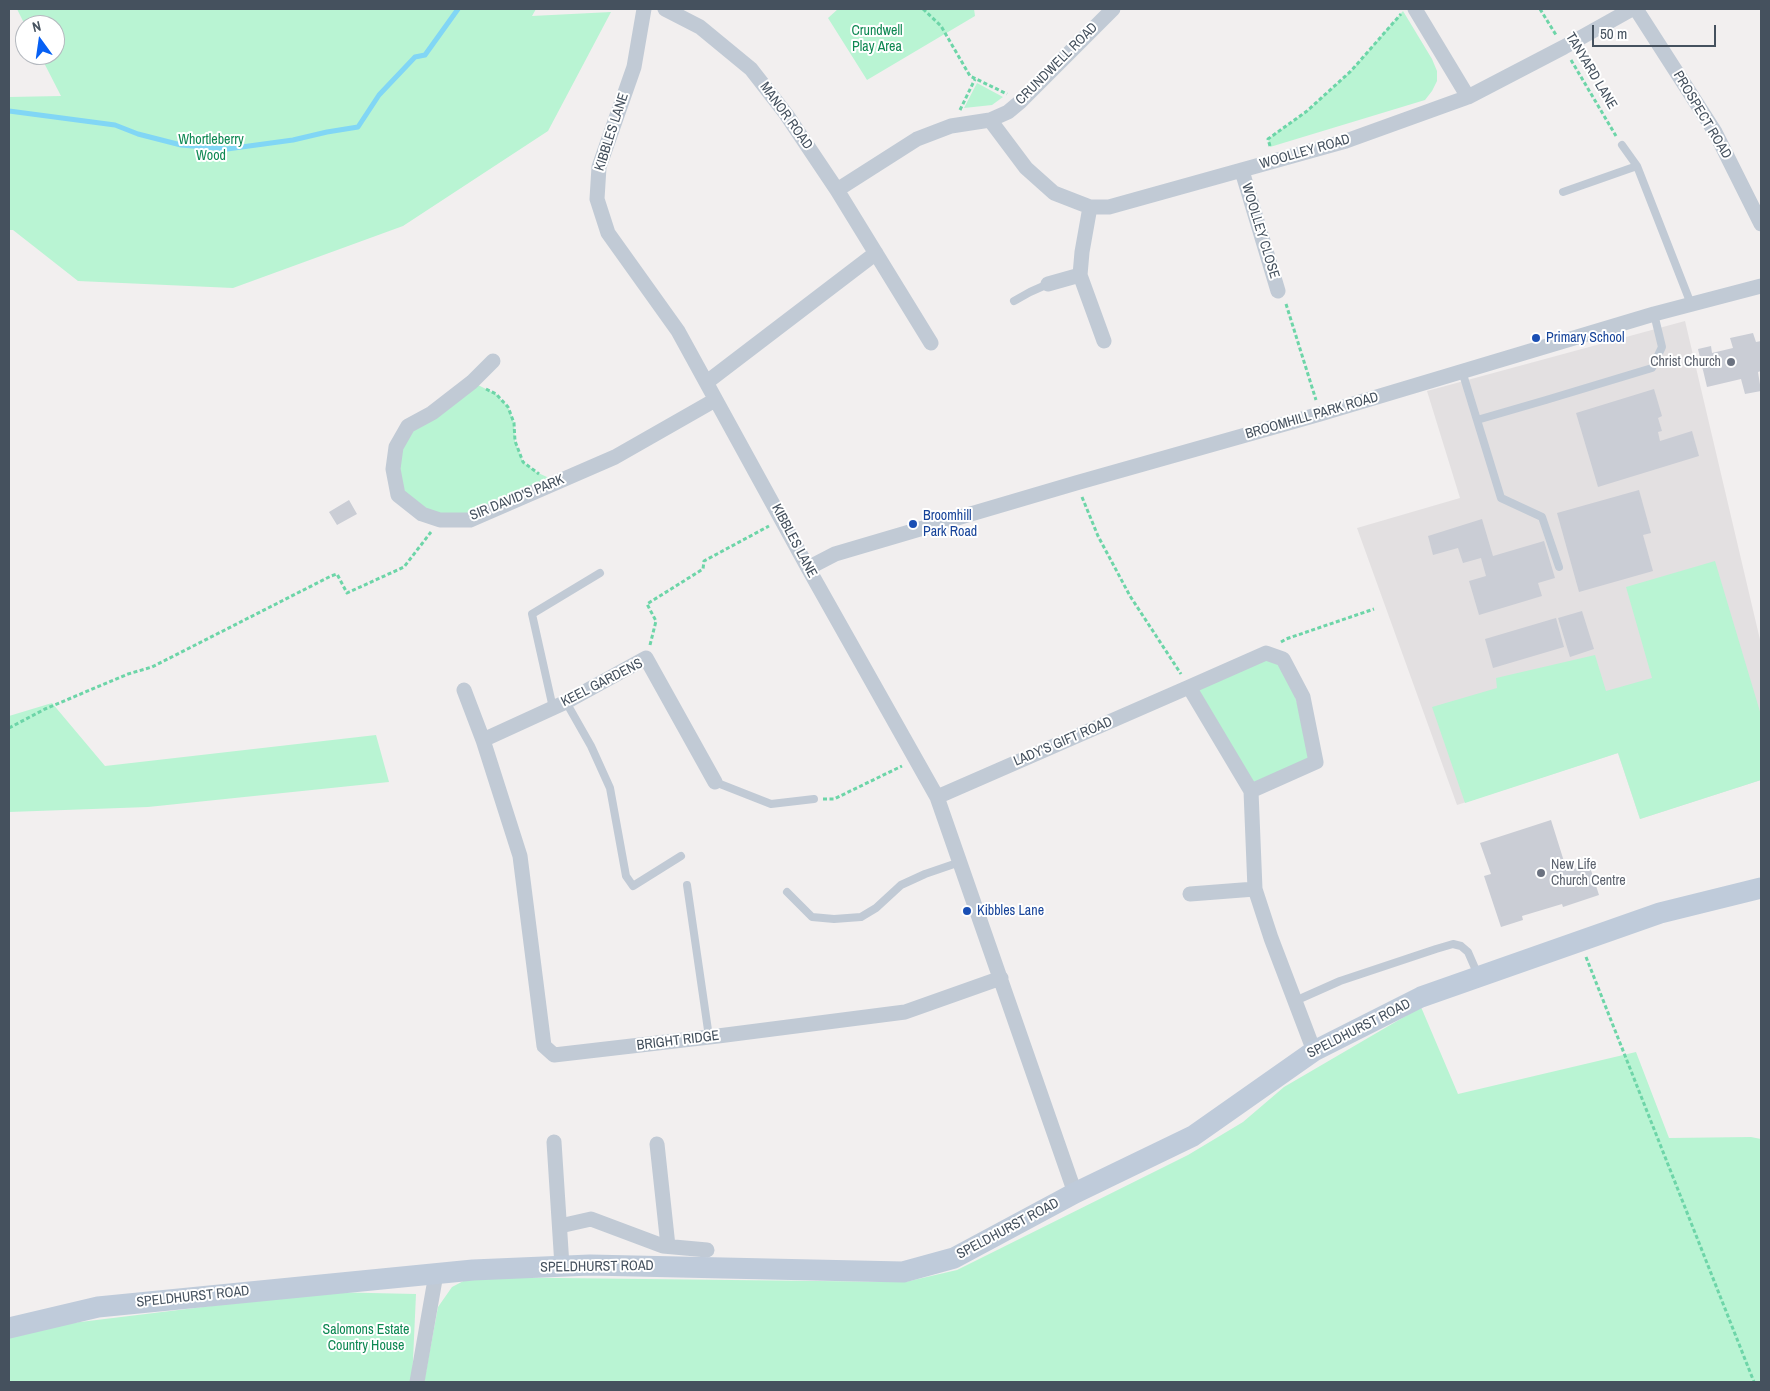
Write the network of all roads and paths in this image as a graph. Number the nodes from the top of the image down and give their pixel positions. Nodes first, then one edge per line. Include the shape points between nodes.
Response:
1 (644, 9) edge
2 (666, 9) edge
3 (924, 9) edge
4 (1113, 9) edge
5 (1540, 9) edge
6 (1632, 9) edge
7 (1636, 9) edge
8 (1409, 10) edge
9 (1564, 47) junction
10 (975, 79) junction
11 (1468, 97) junction
12 (1020, 102) junction
13 (990, 120) junction
14 (951, 126) junction
15 (1622, 146) joint
16 (1274, 161) junction
17 (1637, 166) junction
18 (1242, 171) junction
19 (837, 190) junction
20 (1563, 192) dead end
21 (1090, 207) junction
22 (1761, 224) edge
23 (876, 253) junction
24 (1080, 274) junction
25 (1048, 284) joint
26 (1761, 286) edge
27 (1278, 291) joint
28 (1014, 301) dead end
29 (1691, 304) junction
30 (1654, 314) junction
31 (1104, 341) dead end
32 (931, 344) dead end
33 (493, 361) dead end
34 (1462, 371) junction
35 (472, 382) junction
36 (707, 382) junction
37 (715, 400) junction
38 (1320, 414) junction
39 (1477, 420) junction
40 (558, 482) junction
41 (1076, 483) junction
42 (782, 519) junction
43 (440, 520) junction
44 (1559, 567) dead end
45 (808, 568) junction
46 (600, 573) dead end
47 (1374, 609) dead end
48 (1266, 653) junction
49 (646, 658) junction
50 (1190, 688) junction
51 (464, 690) dead end
52 (559, 705) junction
53 (9, 728) edge
54 (483, 740) junction
55 (916, 760) junction
56 (715, 782) joint
57 (1251, 791) junction
58 (937, 797) junction
59 (814, 799) joint
60 (681, 856) dead end
61 (960, 862) junction
62 (687, 885) dead end
63 (1761, 888) edge
64 (1255, 889) junction
65 (787, 892) dead end
66 (1190, 894) dead end
67 (1580, 942) junction
68 (1479, 977) junction
69 (1001, 978) junction
70 (1295, 1001) junction
71 (709, 1037) junction
72 (1314, 1051) junction
73 (554, 1142) dead end
74 (657, 1144) dead end
75 (1075, 1193) junction
76 (560, 1226) junction
77 (668, 1246) junction
78 (707, 1250) dead end
79 (562, 1266) junction
80 (436, 1274) junction
81 (9, 1328) edge
82 (417, 1382) edge
83 (1754, 1382) edge

1 - 36 street, KIBBLES LANE via 634,67 599,167 597,199 608,233 678,330
2 - 19 street, MANOR ROAD via 700,27 750,69 786,114
3 - 10 path via 941,26 970,76
4 - 12 street, CRUNDWELL ROAD
5 - 9 path, TANYARD LANE
6 - 9 street, WOOLLEY ROAD
7 - 22 street, PROSPECT ROAD via 1715,132
8 - 11 street
8 - 16 path via 1351,71 1307,111 1268,139
9 - 11 street, WOOLLEY ROAD
9 - 15 path, TANYARD LANE
10 - 12 path
10 - 14 path
11 - 16 street, WOOLLEY ROAD via 1346,141
12 - 13 street, CRUNDWELL ROAD
13 - 14 street, CRUNDWELL ROAD
13 - 21 street, WOOLLEY ROAD via 1026,168 1054,193
14 - 19 street, CRUNDWELL ROAD via 917,139
15 - 17 lane
16 - 18 street, WOOLLEY ROAD
17 - 20 lane
17 - 29 lane
18 - 21 street, WOOLLEY ROAD via 1109,207
18 - 27 street, WOOLLEY CLOSE
19 - 23 street, MANOR ROAD
21 - 24 street
23 - 32 street, MANOR ROAD
23 - 36 street
24 - 25 street
24 - 31 street
25 - 28 lane
26 - 29 street, BROOMHILL PARK ROAD
27 - 38 path via 1284,297
29 - 30 street, BROOMHILL PARK ROAD
30 - 34 street, BROOMHILL PARK ROAD
30 - 39 lane via 1662,347 1652,368
33 - 35 street, SIR DAVID'S PARK
34 - 38 street, BROOMHILL PARK ROAD
34 - 39 lane
35 - 40 path via 496,394 508,408 523,462
35 - 43 street, SIR DAVID'S PARK via 432,413 408,426 396,447 393,469 398,495 422,514
36 - 37 street, KIBBLES LANE
37 - 40 street, SIR DAVID'S PARK via 615,457
37 - 42 street, KIBBLES LANE
38 - 41 street, BROOMHILL PARK ROAD
39 - 44 lane via 1501,498 1542,518
40 - 43 street, SIR DAVID'S PARK via 470,520
41 - 45 street, BROOMHILL PARK ROAD via 835,554
41 - 50 path via 1098,536 1130,596
42 - 45 street, KIBBLES LANE
42 - 49 path via 704,561 703,569 647,604 656,621
43 - 53 path via 404,567 347,594 337,574 331,576 152,668 45,709
45 - 55 street, KIBBLES LANE
46 - 52 lane via 532,614
47 - 48 path via 1286,639
48 - 50 street, LADY'S GIFT ROAD
48 - 57 street via 1283,659 1303,697 1316,762
49 - 52 street, KEEL GARDENS
49 - 56 street, KEEL GARDENS
50 - 57 street
50 - 58 street, LADY'S GIFT ROAD
51 - 54 street
52 - 54 street, KEEL GARDENS
52 - 60 lane via 592,746 610,788 626,876 633,886
54 - 71 street, BRIGHT RIDGE via 520,856 544,1046 554,1055
55 - 58 street, KIBBLES LANE
55 - 59 path via 834,799
56 - 59 lane via 771,804
57 - 64 street
58 - 61 street, KIBBLES LANE
61 - 65 lane via 901,885 876,908 861,916 812,917
61 - 69 street, KIBBLES LANE
62 - 71 lane
63 - 67 street, SPELDHURST ROAD via 1660,913
64 - 66 street
64 - 70 street
67 - 68 street, SPELDHURST ROAD
67 - 83 path
68 - 70 lane via 1468,952 1453,944 1340,981
68 - 72 street, SPELDHURST ROAD via 1421,998
69 - 71 street, BRIGHT RIDGE via 905,1012
69 - 75 street, KIBBLES LANE
70 - 72 street
72 - 75 street, SPELDHURST ROAD via 1193,1136
73 - 76 street
74 - 77 street
75 - 79 street, SPELDHURST ROAD via 954,1258 903,1272
76 - 77 street via 591,1219
76 - 79 street
77 - 78 street
79 - 80 street, SPELDHURST ROAD
80 - 81 street, SPELDHURST ROAD via 98,1307
80 - 82 street

